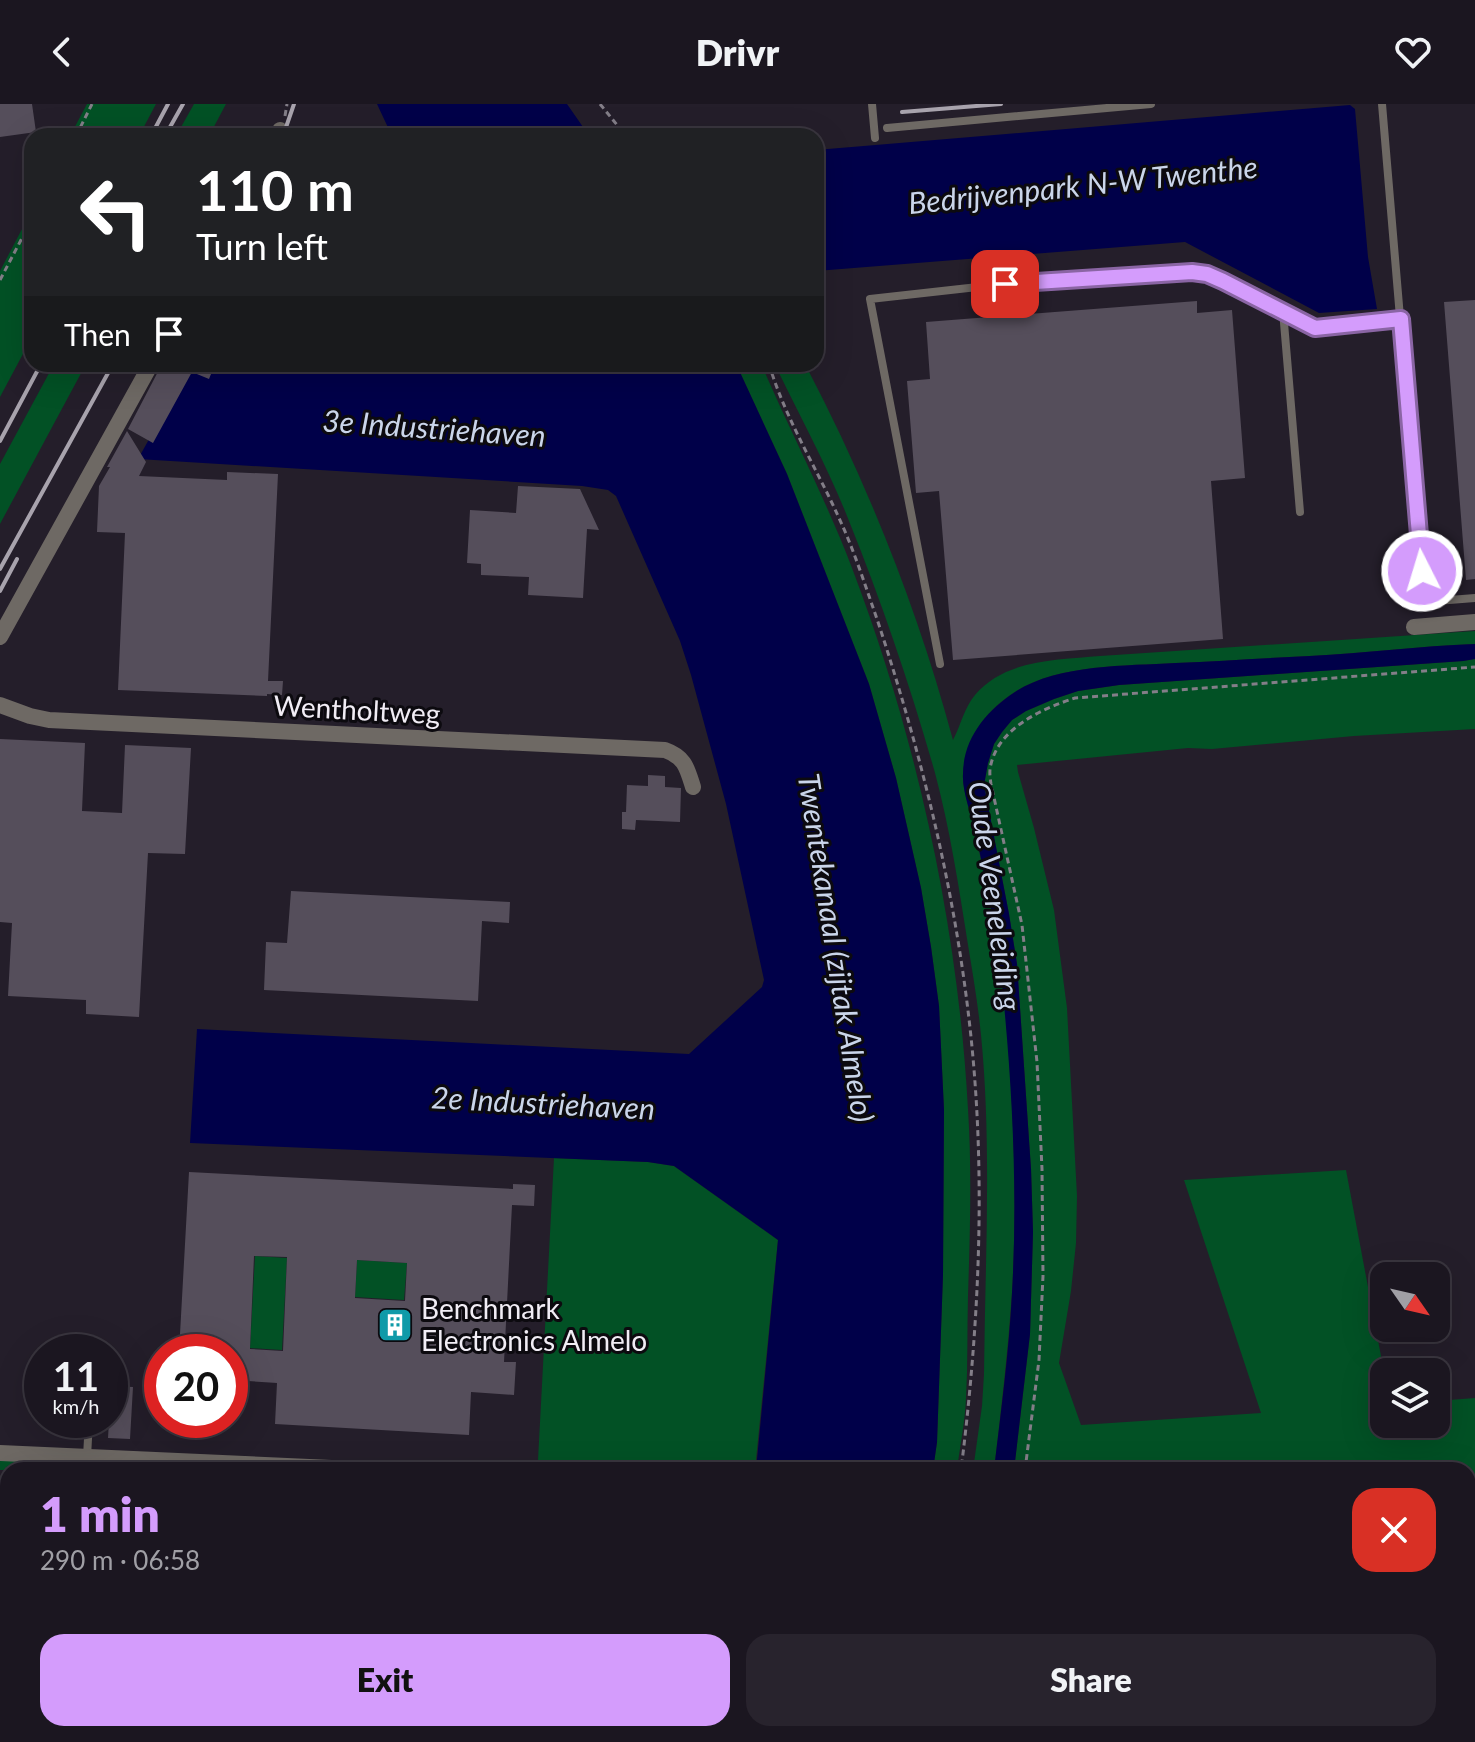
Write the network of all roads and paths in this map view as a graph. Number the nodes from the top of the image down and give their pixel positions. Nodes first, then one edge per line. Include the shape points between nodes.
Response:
1 (92, 104) edge
2 (600, 104) edge
3 (872, 104) edge
4 (1151, 104) edge
5 (1382, 104) edge
6 (80, 128) edge
7 (620, 128) edge
8 (887, 128) dead end
9 (875, 138) dead end
10 (24, 234) edge
11 (0, 280) edge
12 (1283, 311) junction
13 (1401, 319) junction
14 (147, 372) edge
15 (772, 372) edge
16 (1300, 512) dead end
17 (1475, 598) edge
18 (1475, 622) edge
19 (1414, 627) dead end
20 (0, 637) edge
21 (940, 664) dead end
22 (1475, 667) edge
23 (0, 705) edge
24 (693, 787) dead end
25 (88, 1438) edge
26 (0, 1453) edge
27 (87, 1457) junction
28 (59, 1462) edge
29 (70, 1462) edge
30 (121, 1462) edge
31 (962, 1462) edge
32 (1026, 1462) edge

1 - 6 path
2 - 7 path
3 - 9 lane
4 - 8 lane
5 - 13 lane
10 - 11 path
12 - 13 lane via 1322,329
12 - 16 lane
12 - 21 lane via 1207,274 1192,272 1032,281 870,299
13 - 17 lane via 1424,602
14 - 20 street
15 - 31 path via 840,521 876,618 919,758 950,897 971,1038 979,1178 976,1333
18 - 19 street
22 - 32 path via 1075,698 1027,718 997,749 990,766 991,784 1022,925 1042,1169 1039,1360
23 - 24 street, Wentholtweg via 49,720 665,750 677,754
25 - 27 lane
26 - 28 street
27 - 29 street
27 - 30 street

